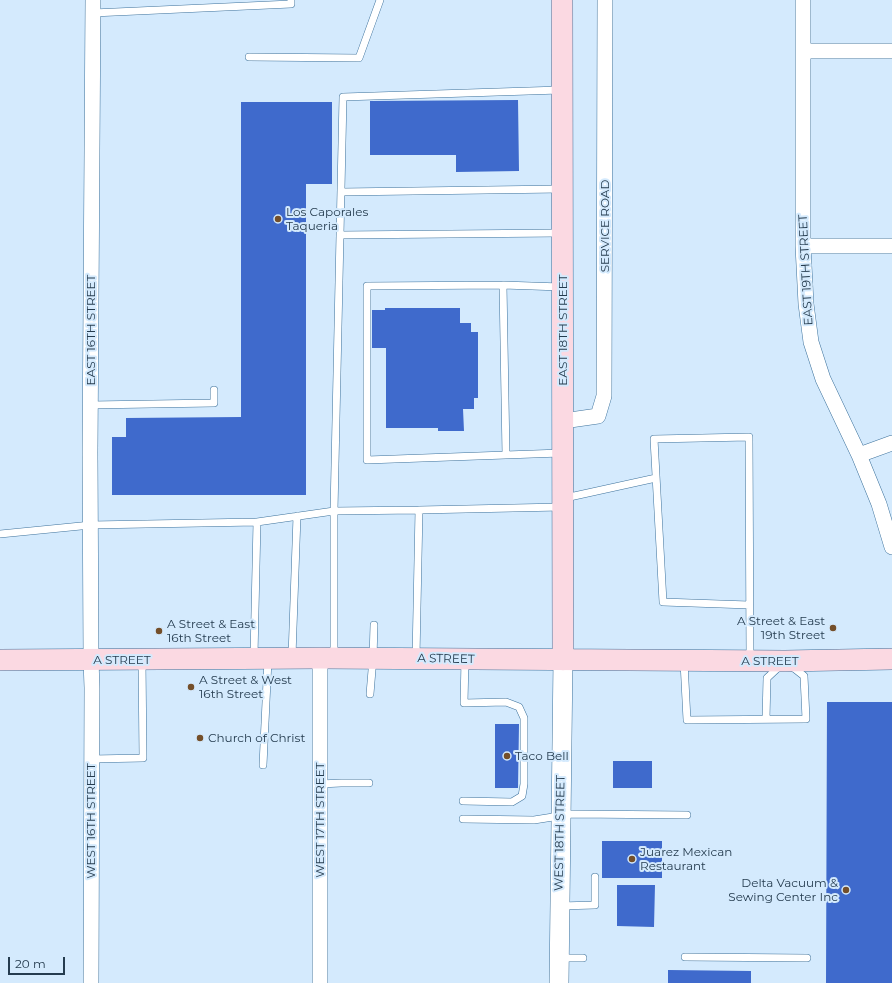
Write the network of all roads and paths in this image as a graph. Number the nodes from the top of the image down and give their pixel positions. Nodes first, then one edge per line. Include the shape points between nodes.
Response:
1 (291, 0) edge
2 (380, 0) edge
3 (562, 0) edge
4 (605, 0) edge
5 (803, 0) edge
6 (93, 6) edge
7 (803, 51) junction
8 (892, 51) edge
9 (249, 57) dead end
10 (562, 90) junction
11 (563, 188) junction
12 (341, 192) junction
13 (563, 232) junction
14 (340, 235) junction
15 (803, 246) junction
16 (892, 246) edge
17 (503, 285) junction
18 (563, 287) junction
19 (214, 390) dead end
20 (91, 404) junction
21 (563, 421) junction
22 (892, 443) edge
23 (563, 453) junction
24 (506, 455) junction
25 (859, 455) junction
26 (656, 478) junction
27 (563, 503) junction
28 (419, 510) junction
29 (334, 511) junction
30 (297, 516) junction
31 (257, 522) junction
32 (91, 525) junction
33 (0, 534) edge
34 (892, 547) edge
35 (749, 605) junction
36 (374, 625) dead end
37 (261, 658) junction
38 (292, 658) junction
39 (327, 658) junction
40 (373, 658) junction
41 (416, 658) junction
42 (892, 659) edge
43 (0, 660) edge
44 (91, 660) junction
45 (142, 660) junction
46 (465, 660) junction
47 (563, 660) junction
48 (684, 660) junction
49 (750, 660) junction
50 (785, 661) junction
51 (370, 694) dead end
52 (766, 719) junction
53 (92, 759) junction
54 (263, 765) dead end
55 (369, 783) dead end
56 (320, 784) junction
57 (463, 801) dead end
58 (687, 815) dead end
59 (560, 816) junction
60 (463, 819) dead end
61 (595, 877) dead end
62 (560, 906) junction
63 (685, 957) dead end
64 (560, 958) junction
65 (583, 958) dead end
66 (807, 958) dead end
67 (90, 983) edge
68 (320, 983) edge
69 (559, 983) edge

1 - 6 lane via 291,4
2 - 9 lane via 359,58
3 - 10 main road, EAST 18TH STREET
4 - 21 street, SERVICE ROAD via 604,396 598,416
5 - 7 street, EAST 19TH STREET
6 - 20 street, EAST 16TH STREET
7 - 8 street
7 - 15 street, EAST 19TH STREET
10 - 11 main road, EAST 18TH STREET
10 - 12 lane via 343,97
11 - 12 lane
11 - 13 main road, EAST 18TH STREET
12 - 14 lane
13 - 14 lane
13 - 18 main road, EAST 18TH STREET
14 - 29 lane
15 - 16 street
15 - 25 street, EAST 19TH STREET via 811,342 823,379
17 - 18 lane
17 - 24 lane
17 - 24 lane via 367,286 367,460
18 - 21 main road, EAST 18TH STREET
19 - 20 lane via 214,402
20 - 32 street, EAST 16TH STREET
21 - 23 main road, EAST 18TH STREET
22 - 25 street
23 - 24 lane
23 - 27 main road, EAST 18TH STREET
25 - 34 street, EAST 19TH STREET via 879,504
26 - 27 lane
26 - 35 lane via 663,602
26 - 35 lane via 654,439 749,438
27 - 28 lane
27 - 47 main road, EAST 18TH STREET
28 - 29 lane
28 - 41 lane
29 - 30 lane
29 - 39 lane
30 - 31 lane
30 - 38 lane
31 - 32 lane
31 - 37 lane
32 - 33 lane
32 - 44 street, EAST 16TH STREET
35 - 49 lane
36 - 40 lane
37 - 38 main road, A STREET
37 - 45 main road, A STREET
37 - 54 lane
38 - 39 main road, A STREET
39 - 40 main road, A STREET
39 - 56 street, WEST 17TH STREET
40 - 41 main road, A STREET
40 - 51 lane
41 - 46 main road, A STREET
42 - 50 main road, A STREET
43 - 44 main road, A STREET
44 - 45 main road, A STREET
44 - 53 street, WEST 16TH STREET
45 - 53 lane via 143,758
46 - 47 main road, A STREET
46 - 57 lane via 464,702 506,702 518,707 524,718 524,784 522,796 512,802
47 - 48 main road, A STREET
47 - 59 street, WEST 18TH STREET
48 - 49 main road, A STREET
48 - 52 lane via 687,720
49 - 50 main road, A STREET
50 - 52 lane via 767,678
50 - 52 lane via 804,676 806,719
53 - 67 street, WEST 16TH STREET
55 - 56 lane
56 - 68 street, WEST 17TH STREET
58 - 59 lane
59 - 60 lane via 534,820
59 - 62 street, WEST 18TH STREET
61 - 62 lane via 595,905
62 - 64 street, WEST 18TH STREET
63 - 66 lane
64 - 65 lane
64 - 69 street, WEST 18TH STREET

